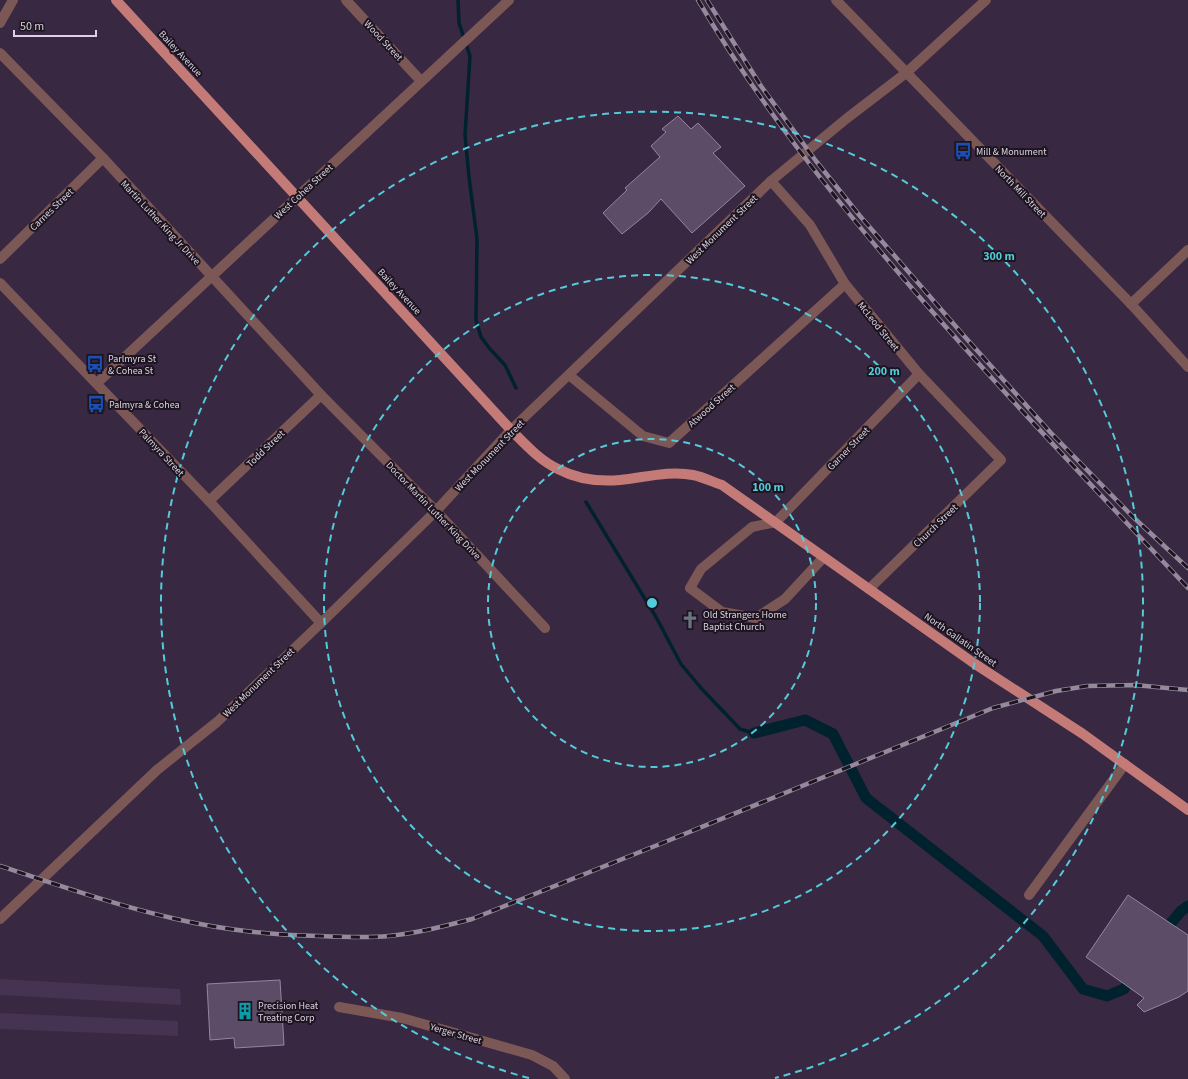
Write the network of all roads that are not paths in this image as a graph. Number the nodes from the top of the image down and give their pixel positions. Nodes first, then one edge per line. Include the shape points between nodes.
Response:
1 (13, 0) edge
2 (346, 0) edge
3 (509, 0) edge
4 (836, 0) edge
5 (986, 0) edge
6 (121, 2) edge
7 (0, 23) edge
8 (0, 52) edge
9 (906, 73) junction
10 (421, 81) junction
11 (102, 158) junction
12 (771, 181) junction
13 (297, 197) junction
14 (1188, 250) edge
15 (0, 259) edge
16 (211, 276) junction
17 (0, 283) edge
18 (845, 284) junction
19 (1131, 304) junction
20 (1188, 366) edge
21 (919, 374) junction
22 (569, 375) junction
23 (97, 383) junction
24 (320, 395) junction
25 (511, 430) junction
26 (1001, 460) joint
27 (722, 485) joint
28 (209, 501) junction
29 (436, 511) junction
30 (776, 522) junction
31 (823, 558) junction
32 (870, 589) junction
33 (321, 623) junction
34 (545, 628) dead end
35 (1125, 764) junction
36 (1188, 810) edge
37 (1029, 895) dead end
38 (0, 919) edge
39 (339, 1007) dead end
40 (565, 1079) edge

1 - 7 street
2 - 10 street, Wood Street
3 - 10 street, West Cohea Street
4 - 9 street, North Mill Street
5 - 9 street, West Monument Street
6 - 13 main road, Bailey Avenue
8 - 11 street, Martin Luther King Jr Drive
9 - 12 street, West Monument Street
9 - 19 street, North Mill Street
10 - 13 street, West Cohea Street
11 - 15 street, Carnes Street
11 - 16 street, Martin Luther King Jr Drive
12 - 18 street, McLeod Street via 810,225
12 - 22 street, West Monument Street
13 - 16 street, West Cohea Street
13 - 25 main road, Bailey Avenue
14 - 19 street
16 - 23 street, West Cohea Street
16 - 24 street, Martin Luther King Jr Drive
17 - 23 street, Palmyra Street
18 - 21 street, McLeod Street
18 - 22 street, Atwood Street via 669,443 643,436
19 - 20 street, North Mill Street
21 - 26 street, McLeod Street
21 - 30 street, Garner Street
22 - 25 street, West Monument Street
23 - 28 street, Palmyra Street
24 - 28 street, Todd Street
24 - 29 street, Doctor Martin Luther King Drive
25 - 27 main road, Bailey Avenue via 538,456 556,469 574,476 596,480 621,480 650,475 693,475
25 - 29 street, West Monument Street
26 - 32 street, Church Street
27 - 30 main road, North Gallatin Street
28 - 33 street, Palmyra Street
29 - 33 street, West Monument Street
29 - 34 street, Doctor Martin Luther King Drive
30 - 31 main road, North Gallatin Street
30 - 31 street via 752,527 701,568 690,588 722,612 756,618 785,599
31 - 32 main road, North Gallatin Street
32 - 35 main road, North Gallatin Street via 975,664
33 - 38 street, West Monument Street via 217,722 157,770
35 - 36 main road, North Gallatin Street
35 - 37 street
39 - 40 street, Yerger Street via 402,1018 532,1055 553,1066

